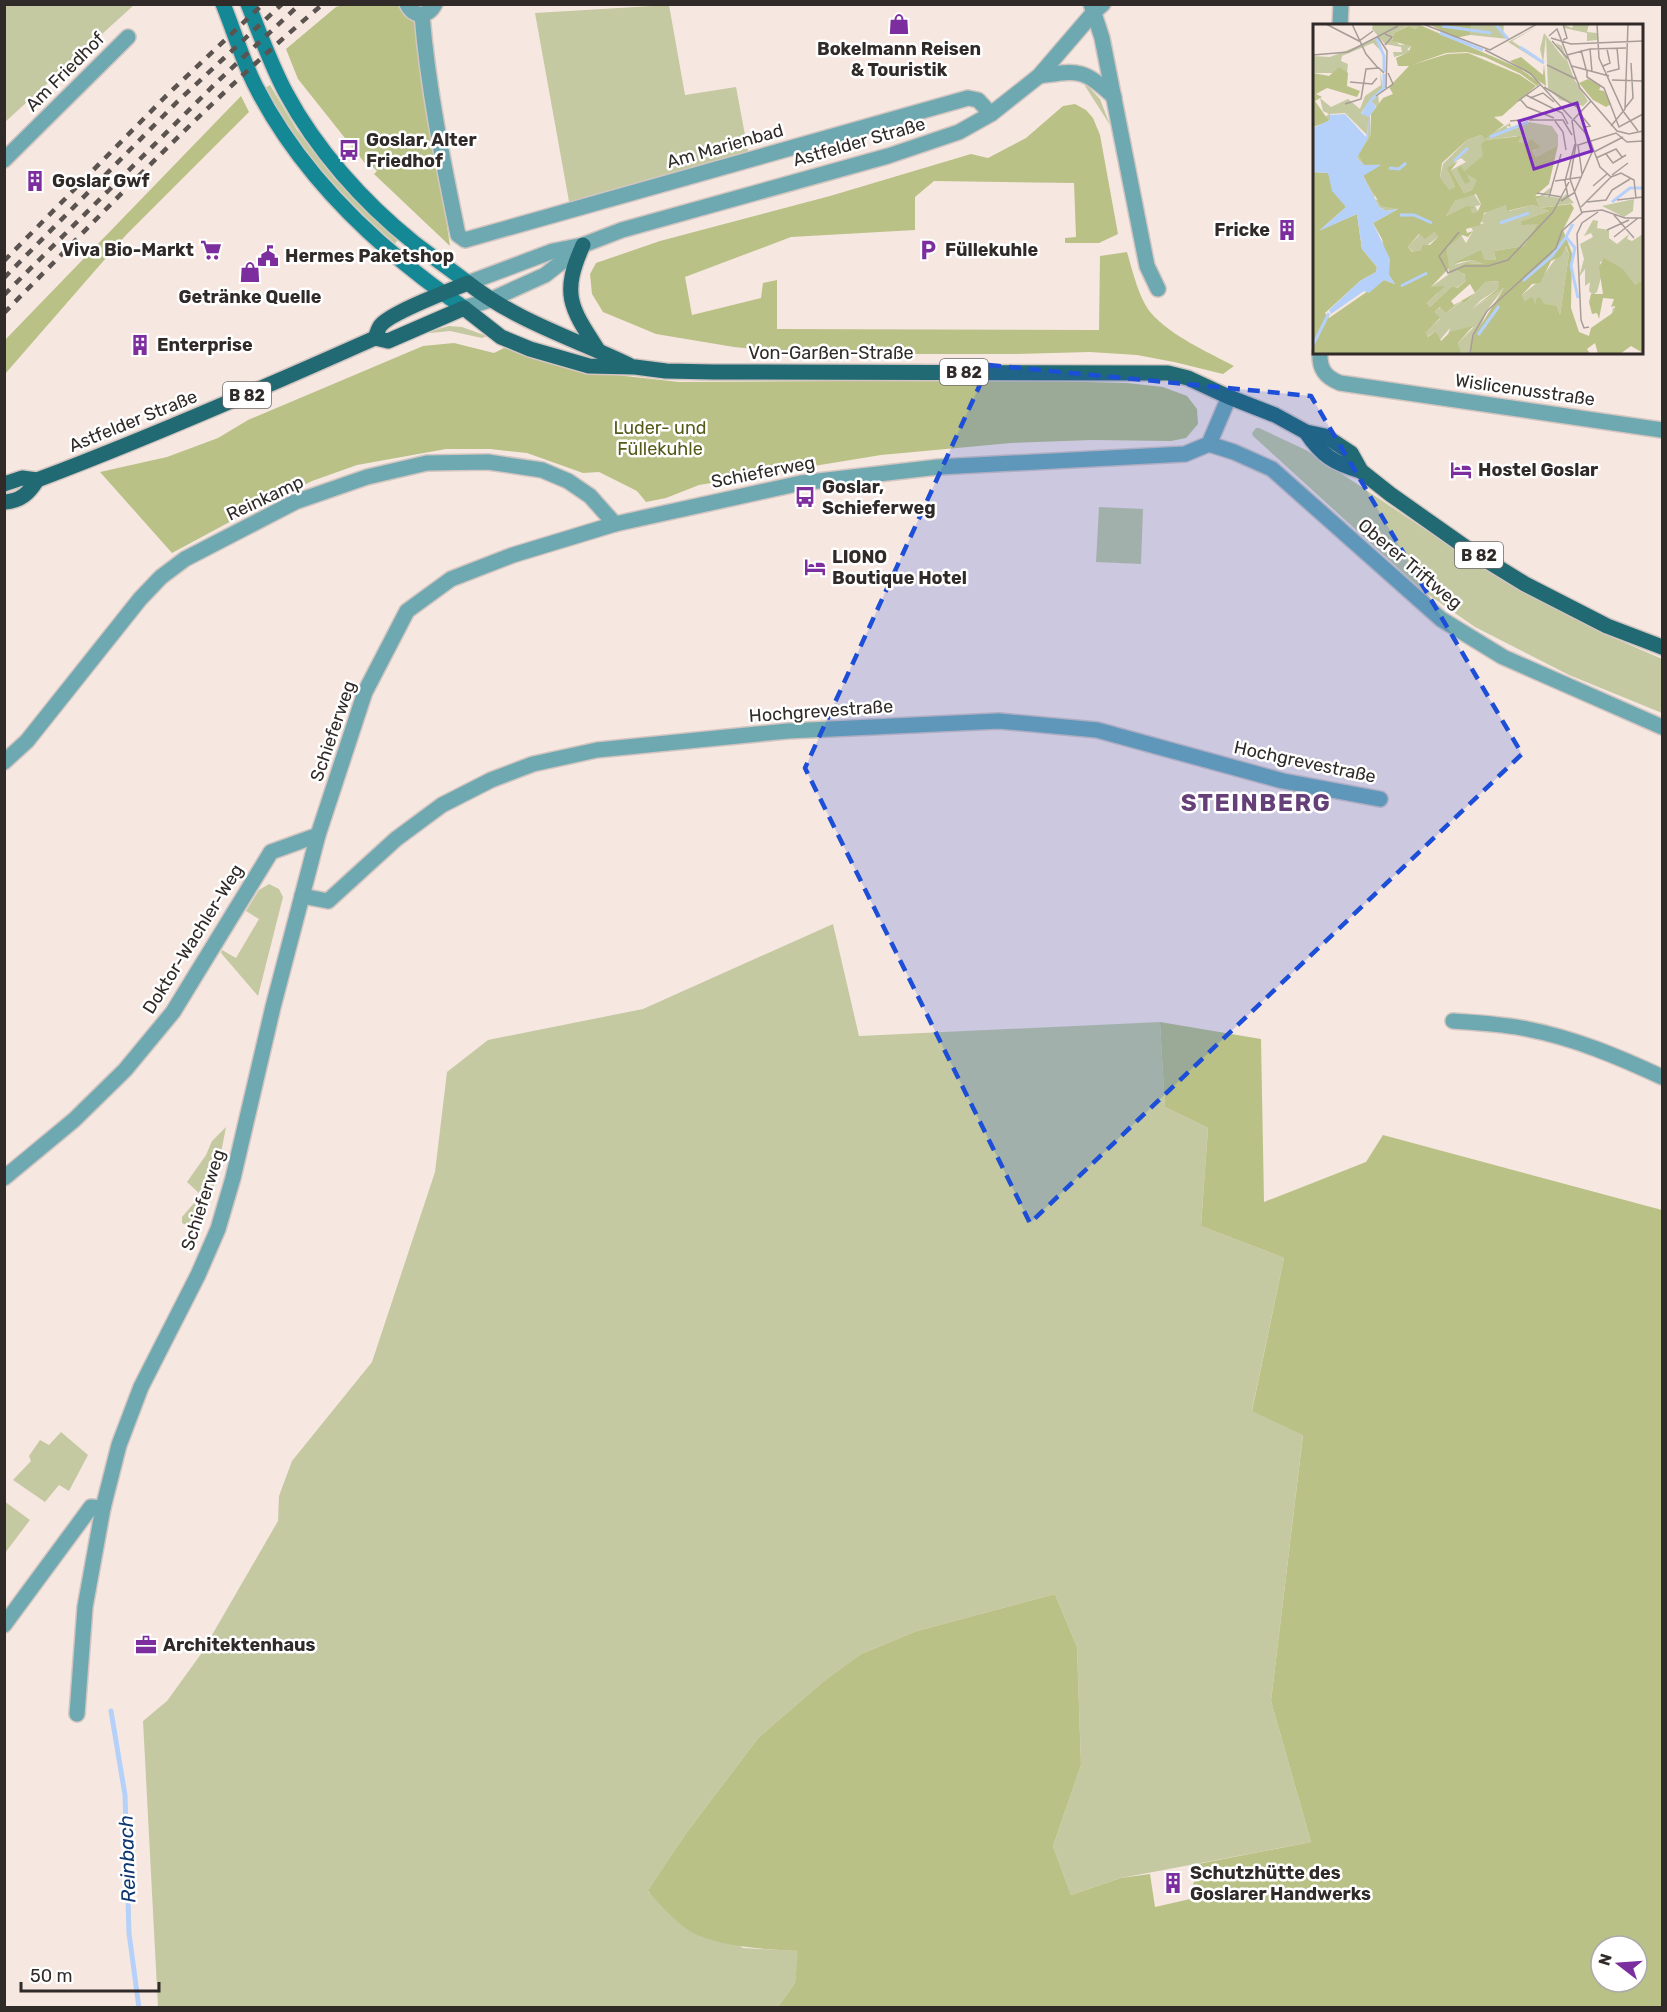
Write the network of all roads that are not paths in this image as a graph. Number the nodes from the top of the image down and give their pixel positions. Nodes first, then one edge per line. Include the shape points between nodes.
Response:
1 (223, 4) edge
2 (248, 4) edge
3 (407, 4) edge
4 (435, 4) edge
5 (1341, 4) edge
6 (1096, 7) edge
7 (422, 15) junction
8 (1340, 24) edge
9 (128, 37) dead end
10 (1039, 76) junction
11 (1114, 97) junction
12 (991, 114) junction
13 (4, 160) edge
14 (583, 245) junction
15 (468, 283) junction
16 (1158, 289) dead end
17 (442, 293) junction
18 (490, 300) junction
19 (464, 309) junction
20 (375, 338) junction
21 (598, 350) junction
22 (1320, 354) edge
23 (635, 367) junction
24 (1229, 397) junction
25 (1662, 430) edge
26 (1209, 444) junction
27 (37, 480) junction
28 (4, 484) edge
29 (4, 501) edge
30 (615, 524) junction
31 (1662, 647) edge
32 (1662, 727) edge
33 (4, 762) edge
34 (1380, 799) dead end
35 (318, 835) junction
36 (302, 896) junction
37 (1453, 1021) dead end
38 (1662, 1077) edge
39 (4, 1178) edge
40 (103, 1508) junction
41 (4, 1625) edge
42 (77, 1713) dead end

1 - 17 main road, Von-Garßen-Straße via 254,82 315,177 398,260
2 - 15 main road, Von-Garßen-Straße via 286,94 340,171 412,242
3 - 7 street via 414,13
4 - 7 street
5 - 8 street
6 - 10 street, Astfelder Straße
6 - 11 street
7 - 12 street, Am Marienbad via 443,161 458,235 465,240 968,98 978,100
9 - 13 street, Am Friedhof
10 - 11 street via 1079,73 1092,78
10 - 12 street, Astfelder Straße
11 - 16 street via 1147,266
12 - 14 street, Astfelder Straße via 959,132 888,156 658,219
14 - 15 street, Astfelder Straße via 553,251
14 - 18 street, Astfelder Straße via 545,275
14 - 21 main road via 574,265 570,296 576,316
15 - 17 main road, Astfelder Straße / B 82
15 - 18 main road, Von-Garßen-Straße / B 82
17 - 19 main road, Von-Garßen-Straße
17 - 20 main road, Astfelder Straße / B 82 via 381,325
18 - 19 street, Astfelder Straße / B 82
18 - 21 main road, Von-Garßen-Straße / B 82
19 - 20 main road, Astfelder Straße / B 82 via 388,341
19 - 23 main road, Von-Garßen-Straße / B 82 via 501,337 530,349 589,366
20 - 27 main road, Astfelder Straße / B 82 via 217,408
21 - 23 main road, Von-Garßen-Straße / B 82
22 - 25 street, Wislicenusstraße via 1322,372 1340,383
23 - 24 main road, Von-Garßen-Straße / B 82 via 726,372 1135,374
24 - 26 street
24 - 31 main road, Von-Garßen-Straße / B 82 via 1306,432 1317,449 1340,465 1361,471 1468,549 1525,584 1607,626
26 - 30 street, Schieferweg via 1185,454 938,467 801,483
26 - 32 street, Oberer Triftweg via 1272,469 1449,624 1503,657
27 - 28 main road, Astfelder Straße / B 82 via 22,478
27 - 29 main road, Astfelder Straße / B 82 via 28,494
30 - 33 street, Reinkamp via 590,496 568,481 542,470 488,462 427,464 367,477 296,502 185,559 161,577 27,741
30 - 35 street, Schieferweg via 513,555 451,579 407,611 365,692
34 - 36 street, Hochgrevestraße via 1283,781 1097,730 999,721 788,731 597,750 533,764 442,805 396,839 328,901
35 - 36 street, Schieferweg
35 - 39 street, Doktor-Wachler-Weg via 271,852 173,1012 125,1070 74,1120
36 - 40 street, Schieferweg via 218,1228 141,1388 119,1445
37 - 38 street via 1527,1029 1570,1040
40 - 41 street via 91,1507
40 - 42 street, Schieferweg via 85,1607

